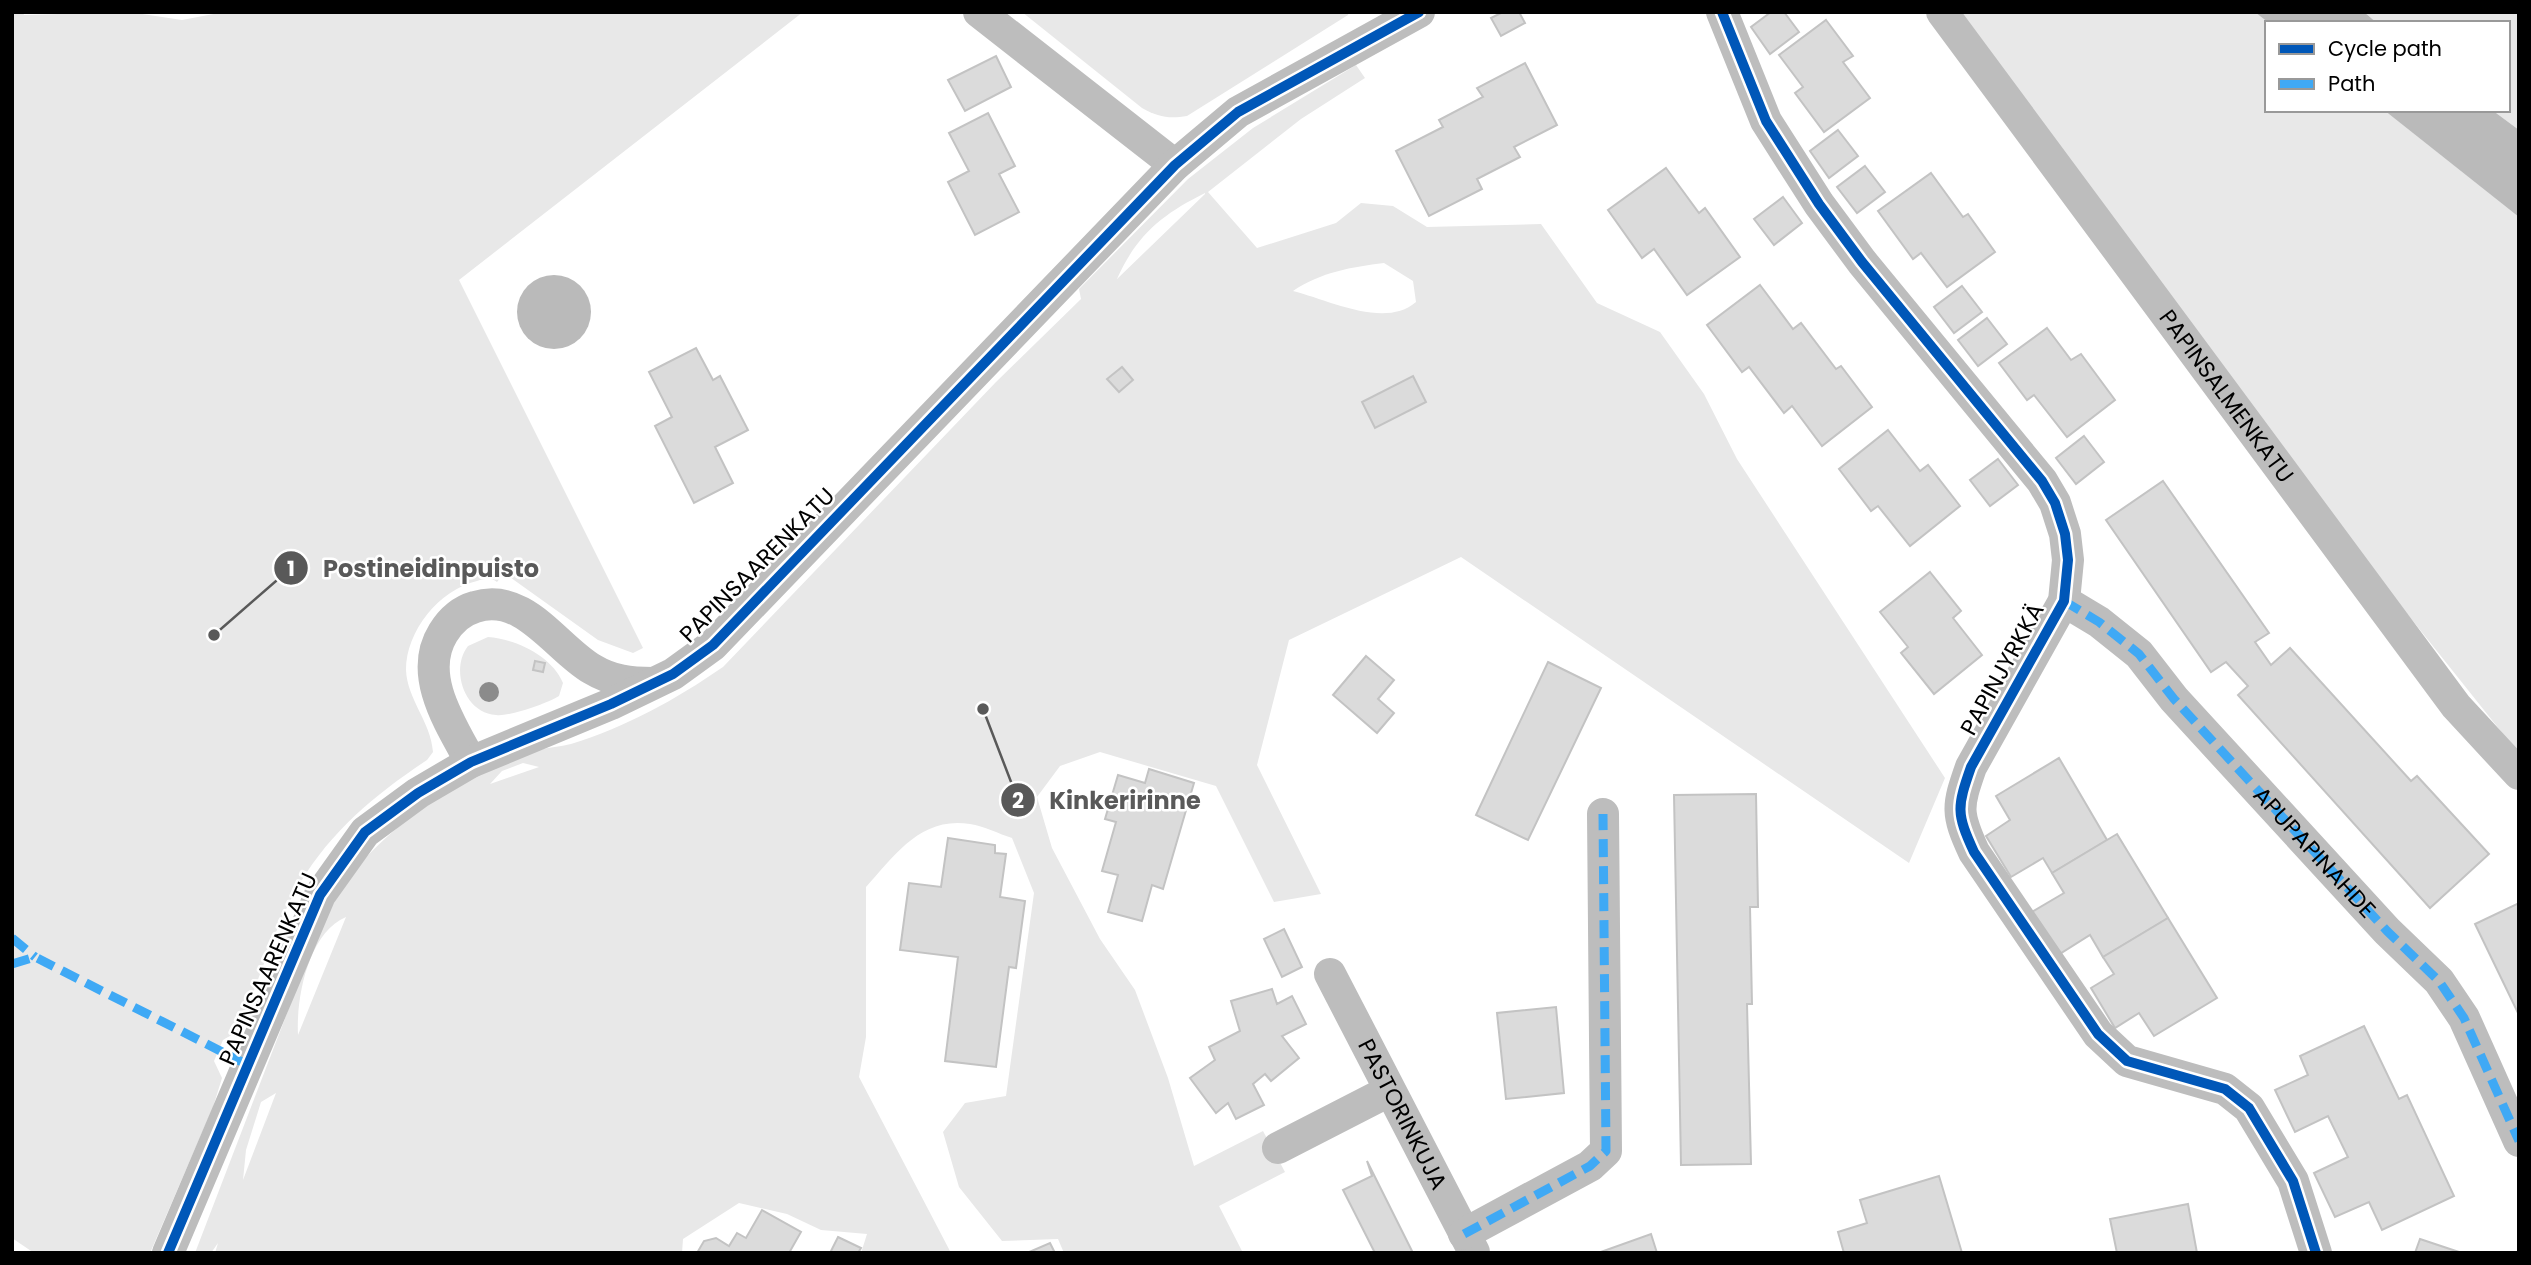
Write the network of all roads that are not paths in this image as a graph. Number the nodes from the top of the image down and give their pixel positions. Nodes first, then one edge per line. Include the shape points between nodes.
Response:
1 (979, 12) edge
2 (1419, 12) edge
3 (1722, 12) edge
4 (1942, 12) edge
5 (1175, 165) junction
6 (2064, 601) junction
7 (654, 683) junction
8 (471, 762) junction
9 (2519, 774) edge
10 (1603, 814) dead end
11 (1330, 974) dead end
12 (1389, 1091) junction
13 (2519, 1141) edge
14 (1278, 1148) dead end
15 (1469, 1243) edge
16 (168, 1253) edge
17 (2316, 1253) edge

1 - 5 street
2 - 5 street, PAPINSAARENKATU via 1238,112
3 - 6 street, PAPINJYRKKÄ via 1766,121 1819,204 2055,503 2068,560
4 - 9 street, PAPINSALMENKATU via 2447,695
5 - 7 street, PAPINSAARENKATU via 713,645
6 - 13 street, APUPAPINAHDE via 2139,654 2295,831 2439,981 2464,1018
6 - 17 street, PAPINJYRKKÄ via 1971,767 1961,794 1959,820 1974,852 2098,1034 2127,1061 2225,1089 2249,1108 2293,1181
7 - 8 street, PAPINSAARENKATU
7 - 8 street via 624,682 600,674 536,623 506,606 466,610 450,621 435,657 443,711
8 - 16 street, PAPINSAARENKATU via 365,832 320,895
10 - 15 street via 1606,1151 1590,1166
11 - 12 street, PASTORINKUJA
12 - 14 street
12 - 15 street, PASTORINKUJA

